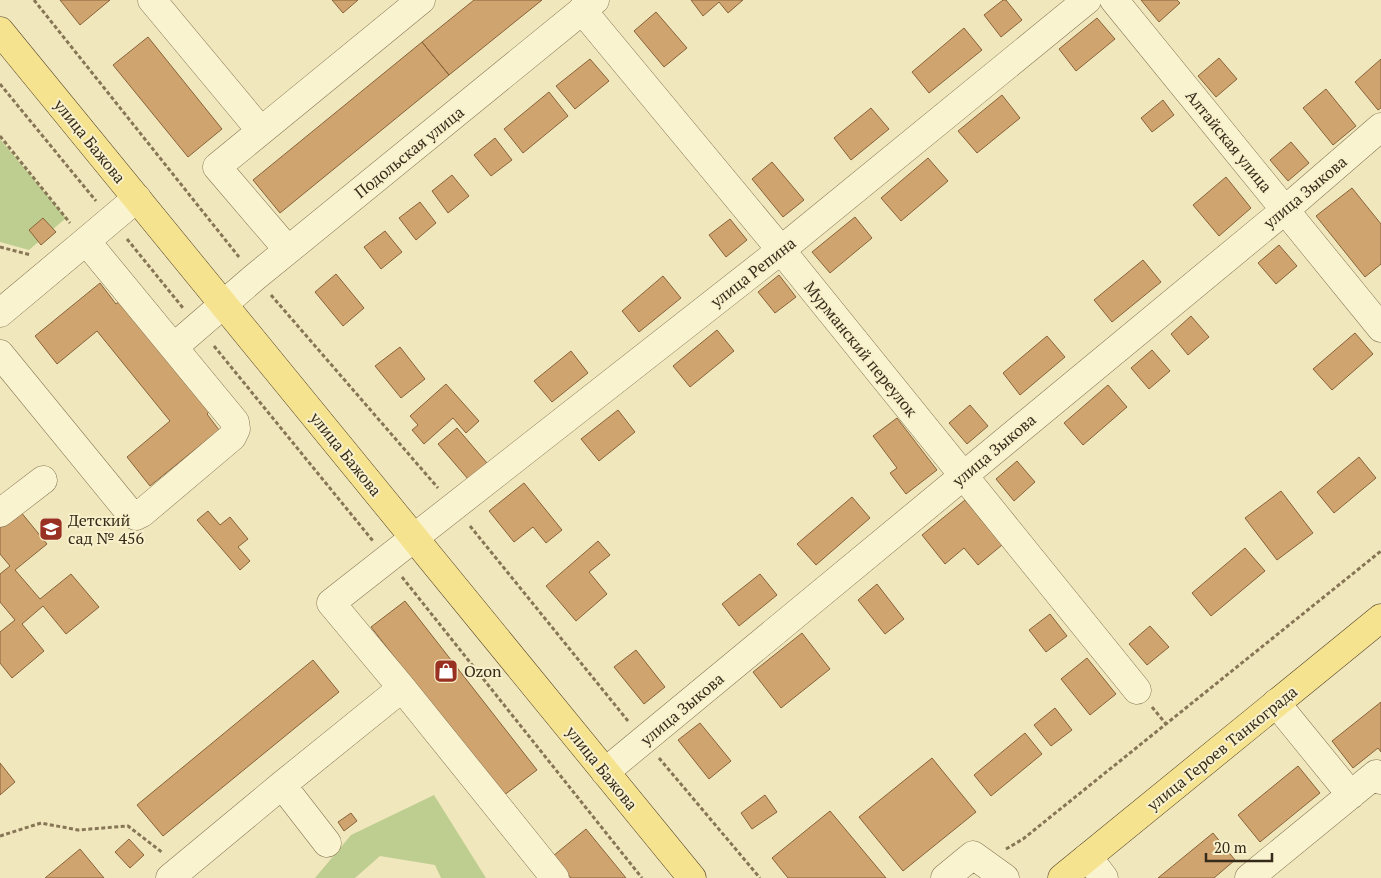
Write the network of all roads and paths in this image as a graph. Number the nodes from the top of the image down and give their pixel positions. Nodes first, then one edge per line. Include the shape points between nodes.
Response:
1 (34, 0) edge
2 (152, 0) edge
3 (421, 0) edge
4 (1087, 0) edge
5 (1114, 0) edge
6 (589, 5) edge
7 (0, 31) edge
8 (0, 84) edge
9 (1381, 127) edge
10 (261, 132) junction
11 (0, 136) edge
12 (137, 198) junction
13 (1285, 210) junction
14 (111, 220) junction
15 (86, 241) junction
16 (288, 250) junction
17 (780, 250) junction
18 (255, 277) junction
19 (224, 305) junction
20 (0, 313) edge
21 (198, 326) junction
22 (1381, 328) edge
23 (174, 347) junction
24 (0, 354) edge
25 (964, 475) junction
26 (43, 480) dead end
27 (455, 507) junction
28 (0, 512) edge
29 (415, 539) junction
30 (1381, 550) edge
31 (388, 559) junction
32 (1381, 618) edge
33 (402, 688) junction
34 (1137, 690) dead end
35 (1276, 703) junction
36 (644, 740) junction
37 (605, 772) junction
38 (1381, 780) edge
39 (282, 785) junction
40 (1351, 795) junction
41 (0, 836) edge
42 (327, 843) dead end
43 (984, 862) junction
44 (1096, 868) edge
45 (176, 873) edge
46 (554, 878) edge
47 (642, 878) edge
48 (692, 878) edge
49 (760, 878) edge
50 (945, 878) edge
51 (1005, 878) edge
52 (1062, 878) edge
53 (1249, 878) edge

1 - 18 path
2 - 10 street
3 - 10 street
4 - 17 street, улица Репина
5 - 13 street, Алтайская улица
6 - 16 street, Подольская улица
6 - 17 street, Мурманский переулок
7 - 12 main road, улица Бажова
8 - 14 path
9 - 13 street, улица Зыкова
10 - 16 street via 217,167
11 - 15 path
12 - 14 street
12 - 19 main road, улица Бажова
13 - 22 street, Алтайская улица
13 - 25 street, улица Зыкова
14 - 15 street
14 - 21 path
15 - 20 street
15 - 23 street
16 - 18 street, Подольская улица
17 - 25 street, Мурманский переулок
17 - 27 street, улица Репина
18 - 19 street, Подольская улица
18 - 27 path
19 - 21 street, Подольская улица
19 - 29 main road, улица Бажова
21 - 23 street, Подольская улица
21 - 31 path
23 - 24 street via 235,422 236,429 232,438 136,516 130,513
25 - 34 street, Мурманский переулок
25 - 36 street, улица Зыкова
26 - 28 street
27 - 29 street, улица Репина
27 - 36 path
29 - 31 street, улица Репина
29 - 37 main road, улица Бажова
30 - 43 path via 1023,839
31 - 33 street, улица Репина via 331,604
31 - 47 path
32 - 35 main road, улица Героев Танкограда
33 - 39 street
33 - 46 street
35 - 40 street
35 - 44 main road, улица Героев Танкограда
36 - 37 street, улица Зыкова
36 - 49 path
37 - 48 main road, улица Бажова
38 - 40 street via 1376,774
39 - 42 street
39 - 45 street
40 - 53 street
41 - 45 path via 40,823 78,830 128,826
43 - 50 street via 974,854
43 - 51 street
44 - 52 main road, улица Героев Танкограда

